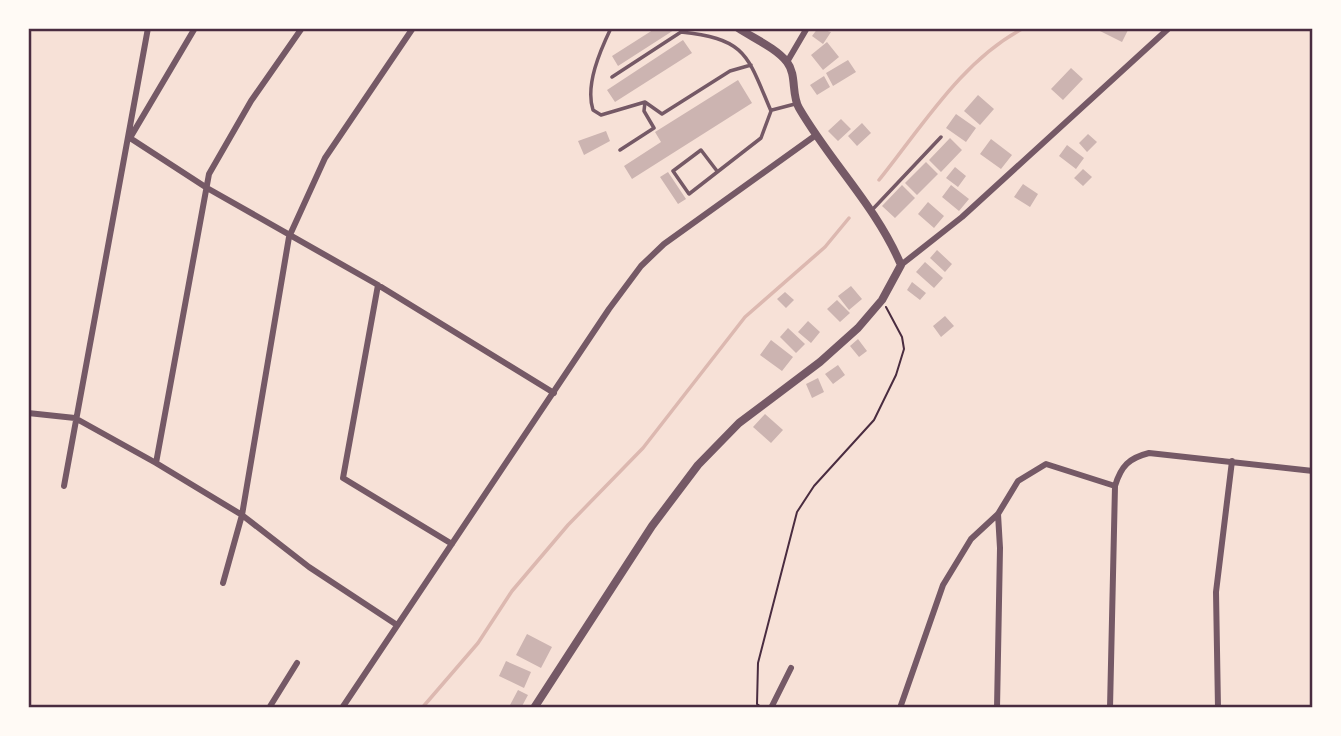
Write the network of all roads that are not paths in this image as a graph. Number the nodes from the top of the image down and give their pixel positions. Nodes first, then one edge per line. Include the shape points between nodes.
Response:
1 (148, 28) edge
2 (195, 28) edge
3 (302, 28) edge
4 (413, 28) edge
5 (611, 28) edge
6 (738, 28) edge
7 (807, 28) edge
8 (1169, 28) edge
9 (787, 62) junction
10 (751, 65) junction
11 (612, 77) dead end
12 (645, 102) junction
13 (797, 104) junction
14 (771, 111) junction
15 (816, 135) junction
16 (942, 137) dead end
17 (130, 138) junction
18 (620, 150) dead end
19 (717, 171) junction
20 (207, 188) junction
21 (872, 210) junction
22 (289, 237) junction
23 (901, 265) junction
24 (378, 285) junction
25 (554, 393) junction
26 (28, 413) edge
27 (75, 418) junction
28 (1232, 461) junction
29 (156, 463) junction
30 (1313, 471) edge
31 (64, 486) dead end
32 (1115, 486) junction
33 (998, 514) junction
34 (242, 515) junction
35 (452, 544) junction
36 (223, 583) dead end
37 (397, 625) junction
38 (297, 663) dead end
39 (791, 668) dead end
40 (269, 708) edge
41 (342, 708) edge
42 (534, 708) edge
43 (771, 708) edge
44 (900, 708) edge
45 (997, 708) edge
46 (1110, 708) edge
47 (1218, 708) edge

1 - 17 street
2 - 17 street
3 - 20 street via 251,101 209,174
4 - 22 street via 325,158
5 - 12 lane via 589,99 593,110 601,115
6 - 9 street
7 - 9 street
8 - 23 street via 962,216
9 - 13 street
10 - 11 lane via 734,45 681,32
10 - 12 lane via 730,71 662,114
10 - 14 lane
12 - 18 lane via 644,111 654,128
13 - 14 lane
13 - 15 street
14 - 19 lane via 761,138
15 - 21 street
15 - 25 street via 656,251 628,282
16 - 21 lane
17 - 20 street
17 - 27 street
19 - 19 lane via 688,194 673,171 701,149
20 - 22 street
20 - 29 street
21 - 23 street
22 - 24 street
22 - 34 street
23 - 42 street via 883,300 820,362 739,423 698,465 652,526
24 - 25 street
24 - 35 street via 343,478
25 - 35 street
26 - 27 street
27 - 29 street
27 - 31 street
28 - 30 street
28 - 32 street via 1149,453 1129,460 1119,471
28 - 47 street via 1216,592
29 - 34 street
32 - 33 street via 1052,464 1039,465 1018,481
32 - 46 street
33 - 44 street via 976,534 943,585
33 - 45 street
34 - 36 street
34 - 37 street via 309,567
35 - 37 street
37 - 41 street
38 - 40 street
39 - 43 street

